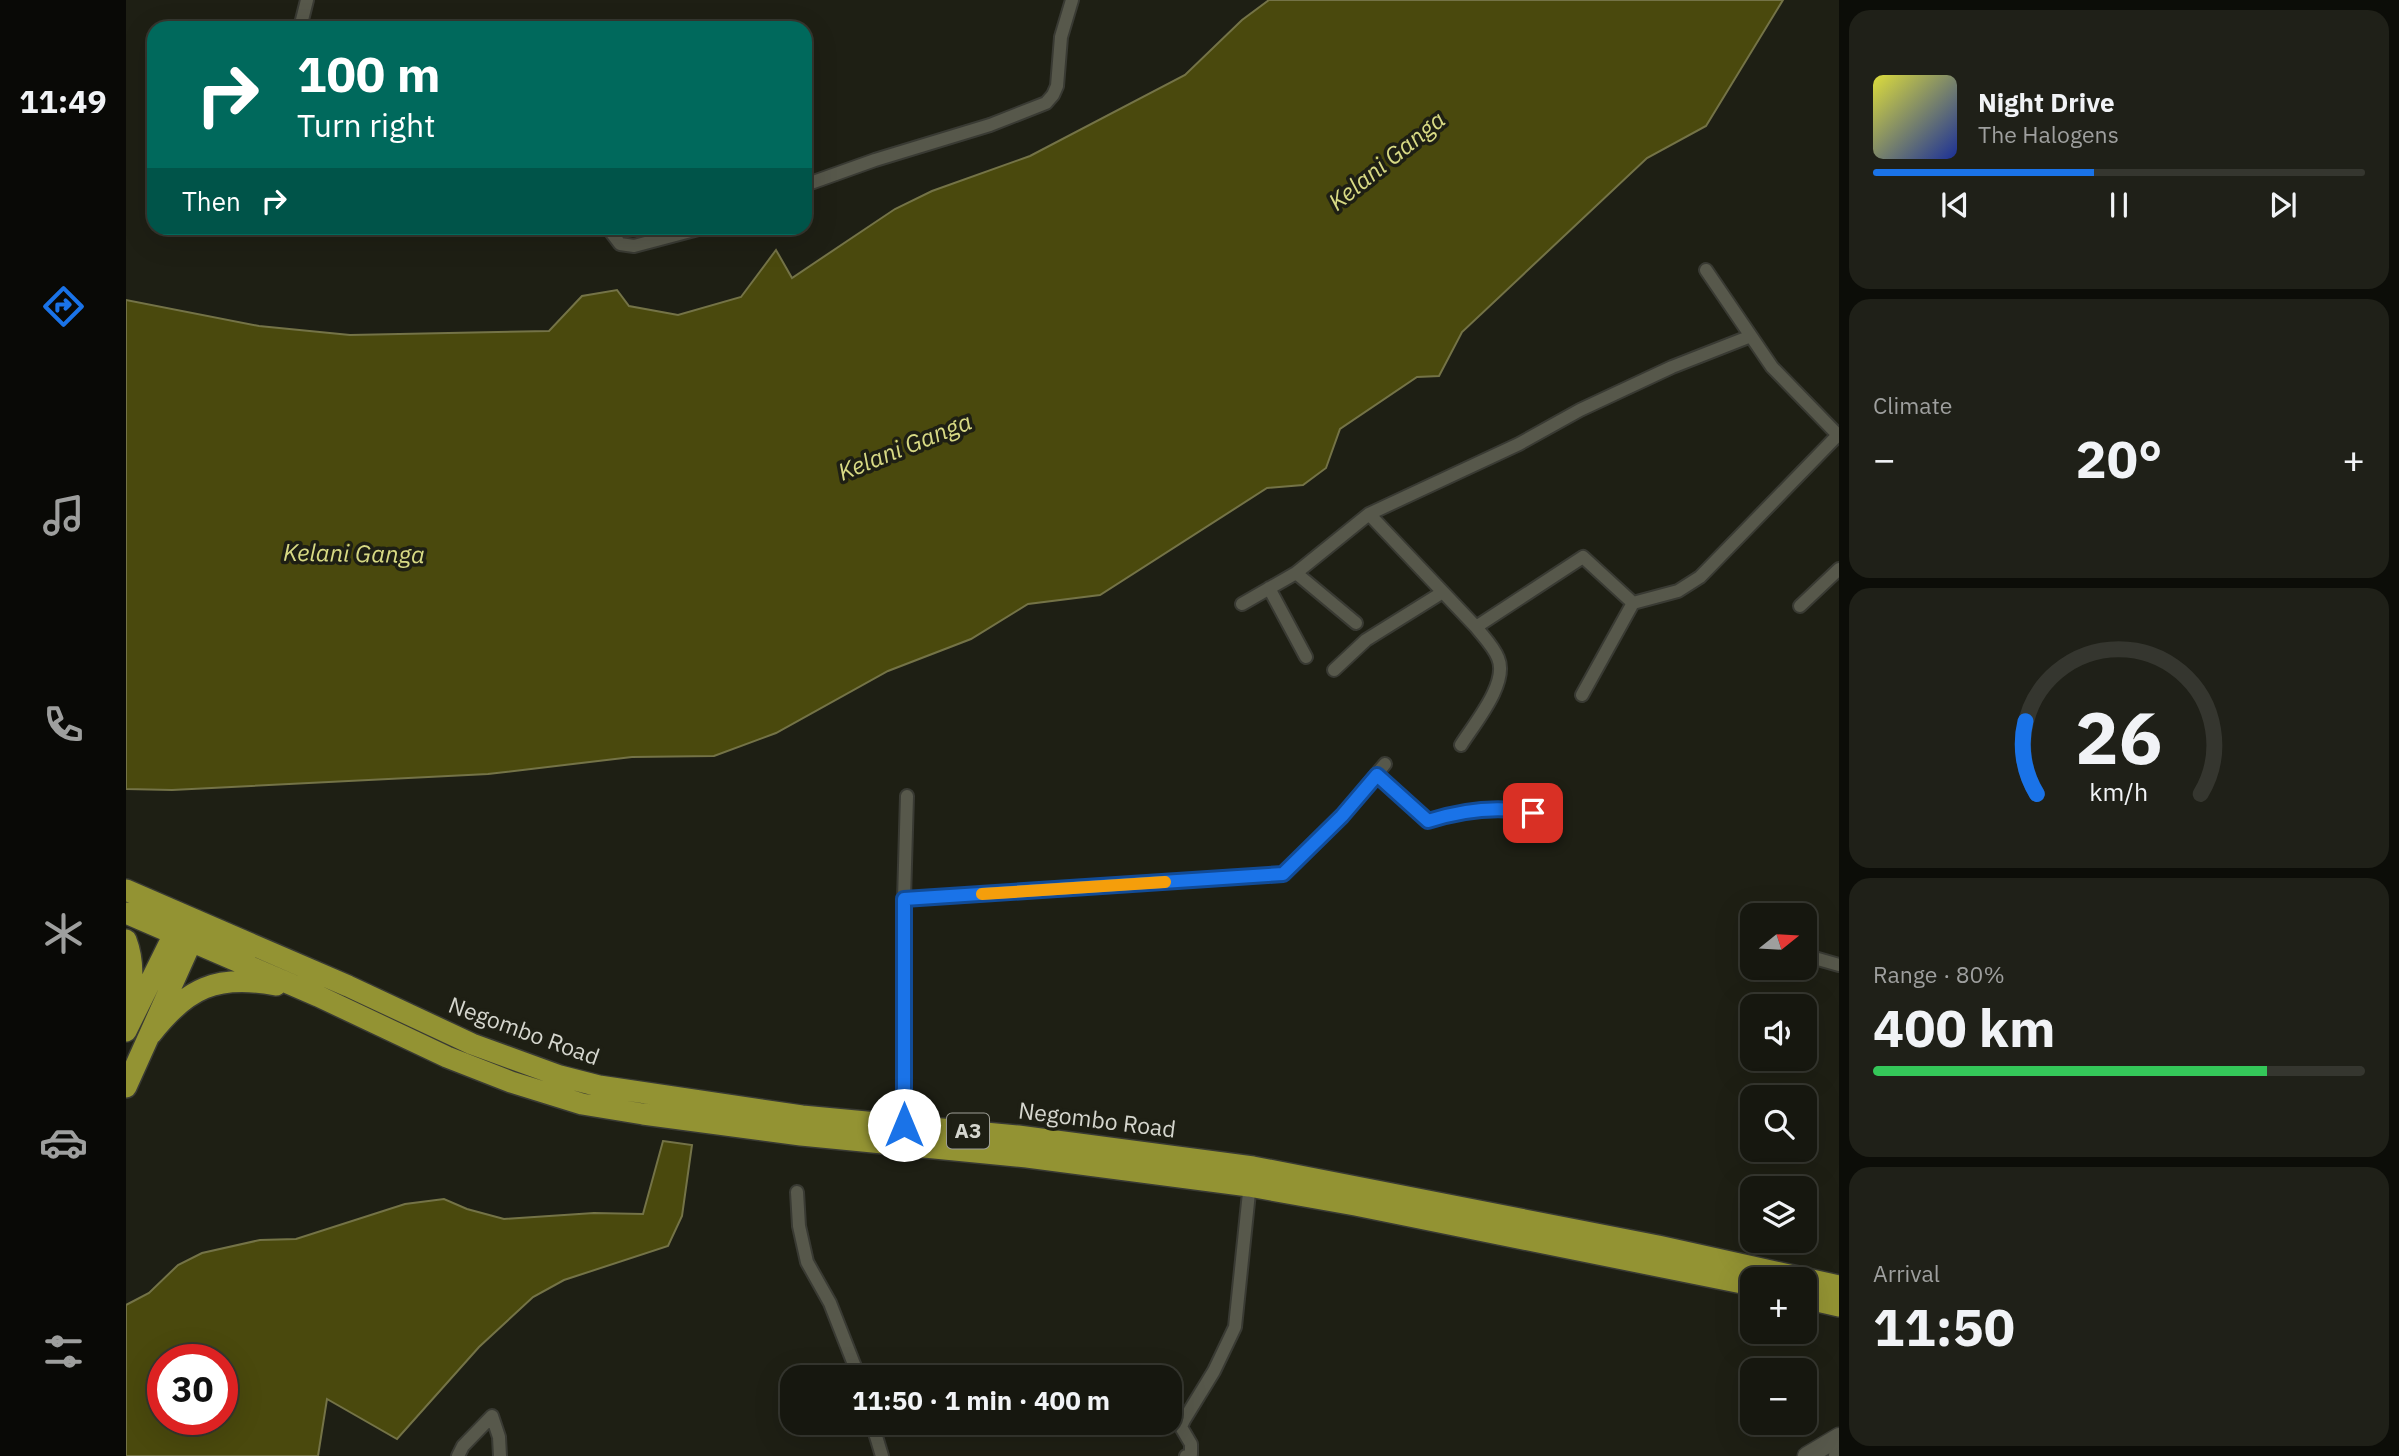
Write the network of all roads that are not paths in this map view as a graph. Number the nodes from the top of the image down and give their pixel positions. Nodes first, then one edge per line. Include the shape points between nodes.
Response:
1 (307, 0) edge
2 (1072, 0) edge
3 (302, 21) edge
4 (812, 182) edge
5 (613, 235) edge
6 (676, 235) edge
7 (1706, 270) dead end
8 (1751, 337) junction
9 (1838, 435) edge
10 (1369, 514) junction
11 (1839, 569) edge
12 (1296, 573) junction
13 (1269, 588) junction
14 (1443, 592) junction
15 (1633, 603) junction
16 (1242, 604) dead end
17 (1800, 606) dead end
18 (1356, 623) dead end
19 (1476, 627) junction
20 (1306, 657) dead end
21 (1334, 670) dead end
22 (1582, 695) dead end
23 (1461, 745) dead end
24 (1385, 764) dead end
25 (1377, 775) junction
26 (907, 796) dead end
27 (1533, 813) dead end
28 (126, 890) edge
29 (904, 899) junction
30 (126, 913) edge
31 (187, 927) junction
32 (126, 940) edge
33 (1817, 959) edge
34 (1839, 965) edge
35 (318, 996) junction
36 (126, 1025) edge
37 (126, 1031) edge
38 (151, 1034) junction
39 (126, 1087) edge
40 (904, 1125) junction
41 (1251, 1177) junction
42 (797, 1192) dead end
43 (1740, 1283) edge
44 (1839, 1286) edge
45 (1817, 1301) edge
46 (1839, 1306) edge
47 (854, 1365) edge
48 (876, 1435) edge
49 (1837, 1444) edge
50 (458, 1456) edge
51 (500, 1456) edge
52 (882, 1456) edge
53 (1186, 1456) edge
54 (1807, 1456) edge

1 - 3 street
2 - 4 street via 1061,37 1057,86 1046,103
5 - 6 street via 620,244 634,246
7 - 8 street
8 - 9 street via 1772,367
8 - 10 street via 1672,367
9 - 15 street via 1700,577 1678,591
10 - 12 street
10 - 14 street
11 - 17 street
12 - 13 street
12 - 18 street
13 - 16 street
13 - 20 street
14 - 19 street
14 - 21 street via 1366,640
15 - 19 street via 1583,557
15 - 22 street
19 - 23 street via 1498,657 1502,671 1497,688
24 - 25 street
25 - 27 street via 1428,821 1459,812 1510,808
25 - 29 street via 1283,874
26 - 29 street
28 - 31 highway, Negombo Road / A3
29 - 40 street
30 - 31 highway, Negombo Road / A3
31 - 35 highway, Negombo Road / A3
31 - 37 highway
31 - 38 highway via 176,979
31 - 40 highway, Negombo Road / A3 via 560,1076 699,1102
32 - 36 highway via 133,975
33 - 34 street
35 - 38 highway via 257,983 206,987 181,1000
35 - 41 highway, Negombo Road / A3 via 447,1057 511,1082 609,1110 801,1135
38 - 39 highway
40 - 41 highway, Negombo Road / A3 via 1018,1136
41 - 43 highway, Negombo Road / A3
41 - 44 highway, Negombo Road / A3 via 1658,1245
41 - 53 street via 1235,1327 1181,1427 1191,1444 1191,1454
42 - 47 street via 807,1262 830,1303
45 - 46 highway
48 - 52 street
49 - 54 street
50 - 51 street via 492,1416

